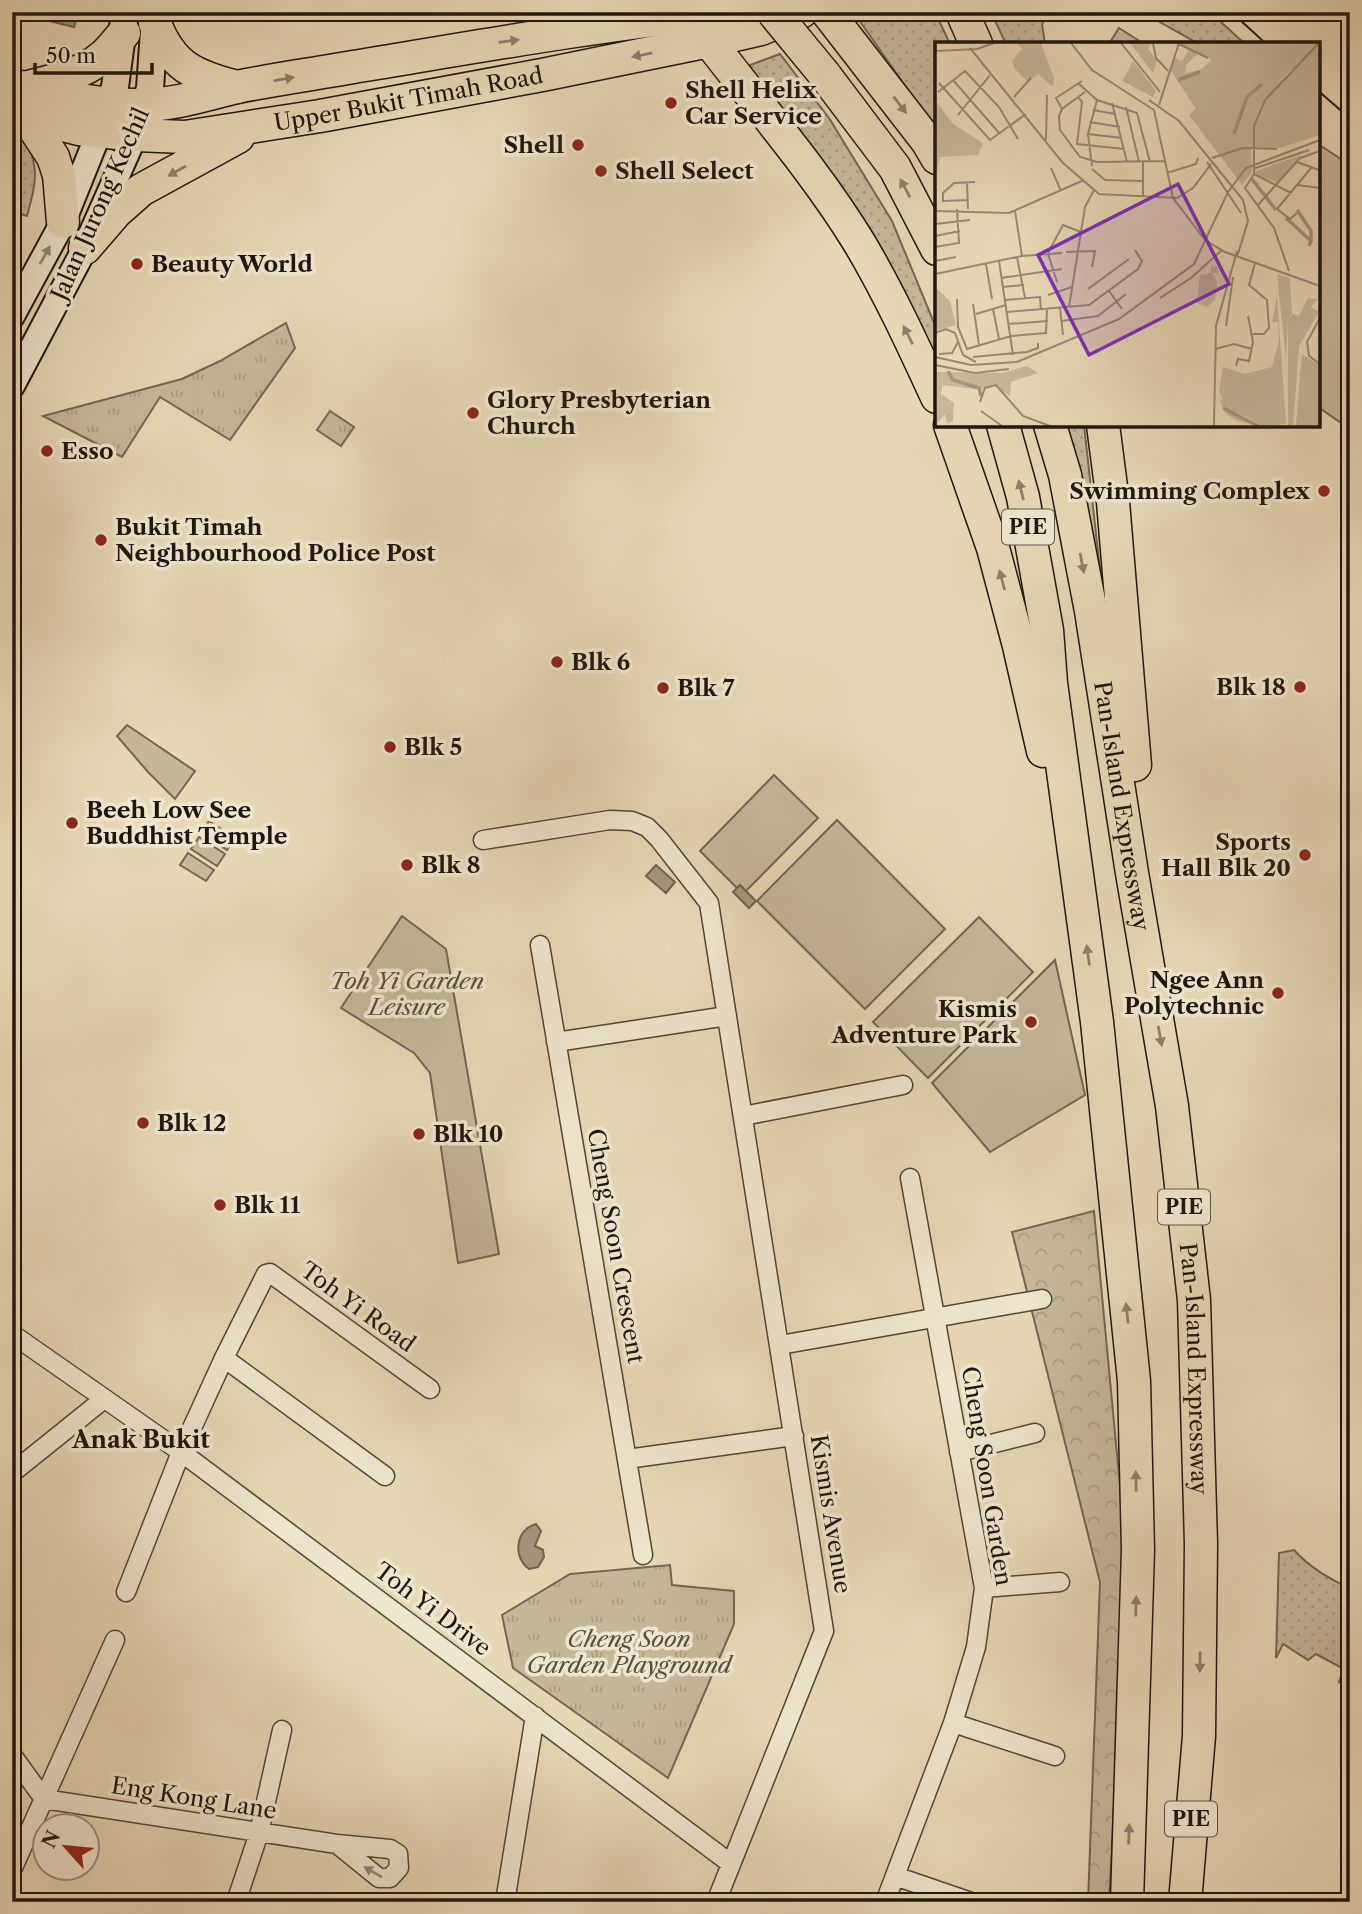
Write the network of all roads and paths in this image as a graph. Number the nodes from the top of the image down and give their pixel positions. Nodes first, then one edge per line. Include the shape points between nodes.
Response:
1 (721, 12) edge
2 (773, 12) edge
3 (801, 12) edge
4 (827, 12) edge
5 (962, 12) edge
6 (1252, 12) edge
7 (1289, 12) edge
8 (1316, 12) edge
9 (155, 17) edge
10 (125, 23) edge
11 (709, 41) junction
12 (975, 42) edge
13 (1285, 42) edge
14 (1350, 44) edge
15 (1350, 69) edge
16 (1320, 74) edge
17 (238, 87) junction
18 (19, 100) edge
19 (1350, 100) edge
20 (145, 105) junction
21 (104, 117) junction
22 (258, 126) junction
23 (135, 135) junction
24 (935, 154) edge
25 (63, 222) junction
26 (935, 244) edge
27 (86, 248) junction
28 (12, 316) edge
29 (12, 386) edge
30 (935, 393) edge
31 (951, 427) edge
32 (1004, 427) edge
33 (1051, 427) edge
34 (1103, 427) edge
35 (1066, 786) junction
36 (483, 840) dead end
37 (1132, 873) junction
38 (540, 945) dead end
39 (727, 1016) junction
40 (556, 1042) junction
41 (903, 1086) dead end
42 (743, 1116) junction
43 (910, 1178) dead end
44 (1042, 1299) dead end
45 (935, 1318) junction
46 (12, 1334) edge
47 (780, 1345) junction
48 (224, 1358) junction
49 (430, 1389) dead end
50 (103, 1399) junction
51 (1035, 1433) dead end
52 (794, 1436) junction
53 (181, 1452) junction
54 (959, 1452) junction
55 (627, 1458) junction
56 (12, 1473) edge
57 (385, 1476) dead end
58 (643, 1555) dead end
59 (1060, 1582) dead end
60 (984, 1588) junction
61 (126, 1592) dead end
62 (115, 1640) dead end
63 (535, 1716) junction
64 (953, 1723) junction
65 (282, 1730) dead end
66 (12, 1755) edge
67 (1055, 1756) dead end
68 (44, 1799) junction
69 (259, 1832) junction
70 (337, 1844) dead end
71 (730, 1863) junction
72 (12, 1870) edge
73 (895, 1876) junction
74 (236, 1902) edge
75 (505, 1902) edge
76 (716, 1902) edge
77 (885, 1902) edge
78 (971, 1902) edge
79 (1127, 1902) edge
80 (1185, 1902) edge

17 -> 1 highway, Upper Bukit Timah Road via 495,43
26 -> 2 highway, bridge via 895,168
3 - 11 highway, Upper Bukit Timah Road via 761,29
4 -> 24 highway
5 - 12 highway
6 - 13 main road
7 - 15 main road
8 - 14 main road
9 - 17 highway via 161,40 178,62
9 - 20 main road, Jalan Jurong Kechil
10 - 18 highway via 102,58
10 - 21 main road, Jalan Jurong Kechil via 115,87
11 -> 22 highway, Upper Bukit Timah Road
30 -> 11 highway via 859,243 808,168
16 - 19 main road
17 - 20 highway, Upper Bukit Timah Road
18 - 21 highway, Upper Bukit Timah Road via 79,129
18 - 25 highway via 53,157
20 - 21 highway, Upper Bukit Timah Road
20 - 23 main road, Jalan Jurong Kechil
21 - 23 highway, Upper Bukit Timah Road
21 - 25 main road, Jalan Jurong Kechil
22 - 23 highway, Upper Bukit Timah Road via 184,137
22 -> 27 highway via 141,190
23 - 27 main road, Jalan Jurong Kechil
28 -> 25 main road, Jalan Jurong Kechil
27 - 29 main road, Jalan Jurong Kechil
35 -> 31 highway via 1045,758 993,548
35 -> 32 highway, PIE via 1045,617 1023,497
33 -> 37 highway, Pan-Island Expressway / PIE via 1065,475 1091,611
34 - 37 highway via 1139,831
79 -> 35 highway, PIE via 1138,1550 1134,1381 1097,1022
36 - 39 street, Kismis Avenue via 610,820 647,827 709,903
37 -> 80 highway, Pan-Island Expressway / PIE via 1172,1105 1194,1300 1201,1544 1199,1736
38 - 40 street, Cheng Soon Crescent
39 - 40 street
39 - 42 street, Kismis Avenue
40 - 55 street, Cheng Soon Crescent
41 - 42 street
42 - 47 street, Kismis Avenue
43 - 45 street, Cheng Soon Garden
44 - 45 street
45 - 47 street
45 - 54 street, Cheng Soon Garden
46 - 50 street, Toh Yi Drive
47 - 52 street, Kismis Avenue
48 - 49 street, Toh Yi Road via 265,1274 270,1273
48 - 53 street, Toh Yi Road
48 - 57 street
50 - 53 street, Toh Yi Drive
50 - 56 street
51 - 54 street
52 - 55 street
52 - 71 street, Kismis Avenue via 824,1632
53 - 61 street, Toh Yi Road
53 - 63 street, Toh Yi Drive
54 - 60 street, Cheng Soon Garden
55 - 58 street, Cheng Soon Crescent
59 - 60 street
60 - 64 street, Cheng Soon Garden via 976,1647
62 - 68 street
63 - 71 street, Toh Yi Drive
63 - 75 street
64 - 67 street
64 - 73 street, Cheng Soon Garden
65 - 69 street
66 - 68 street
68 - 69 street, Eng Kong Lane
68 - 72 street
69 - 70 street, Eng Kong Lane
69 - 74 street
71 - 76 street, Kismis Avenue
73 - 77 street, Cheng Soon Garden
73 - 78 street

